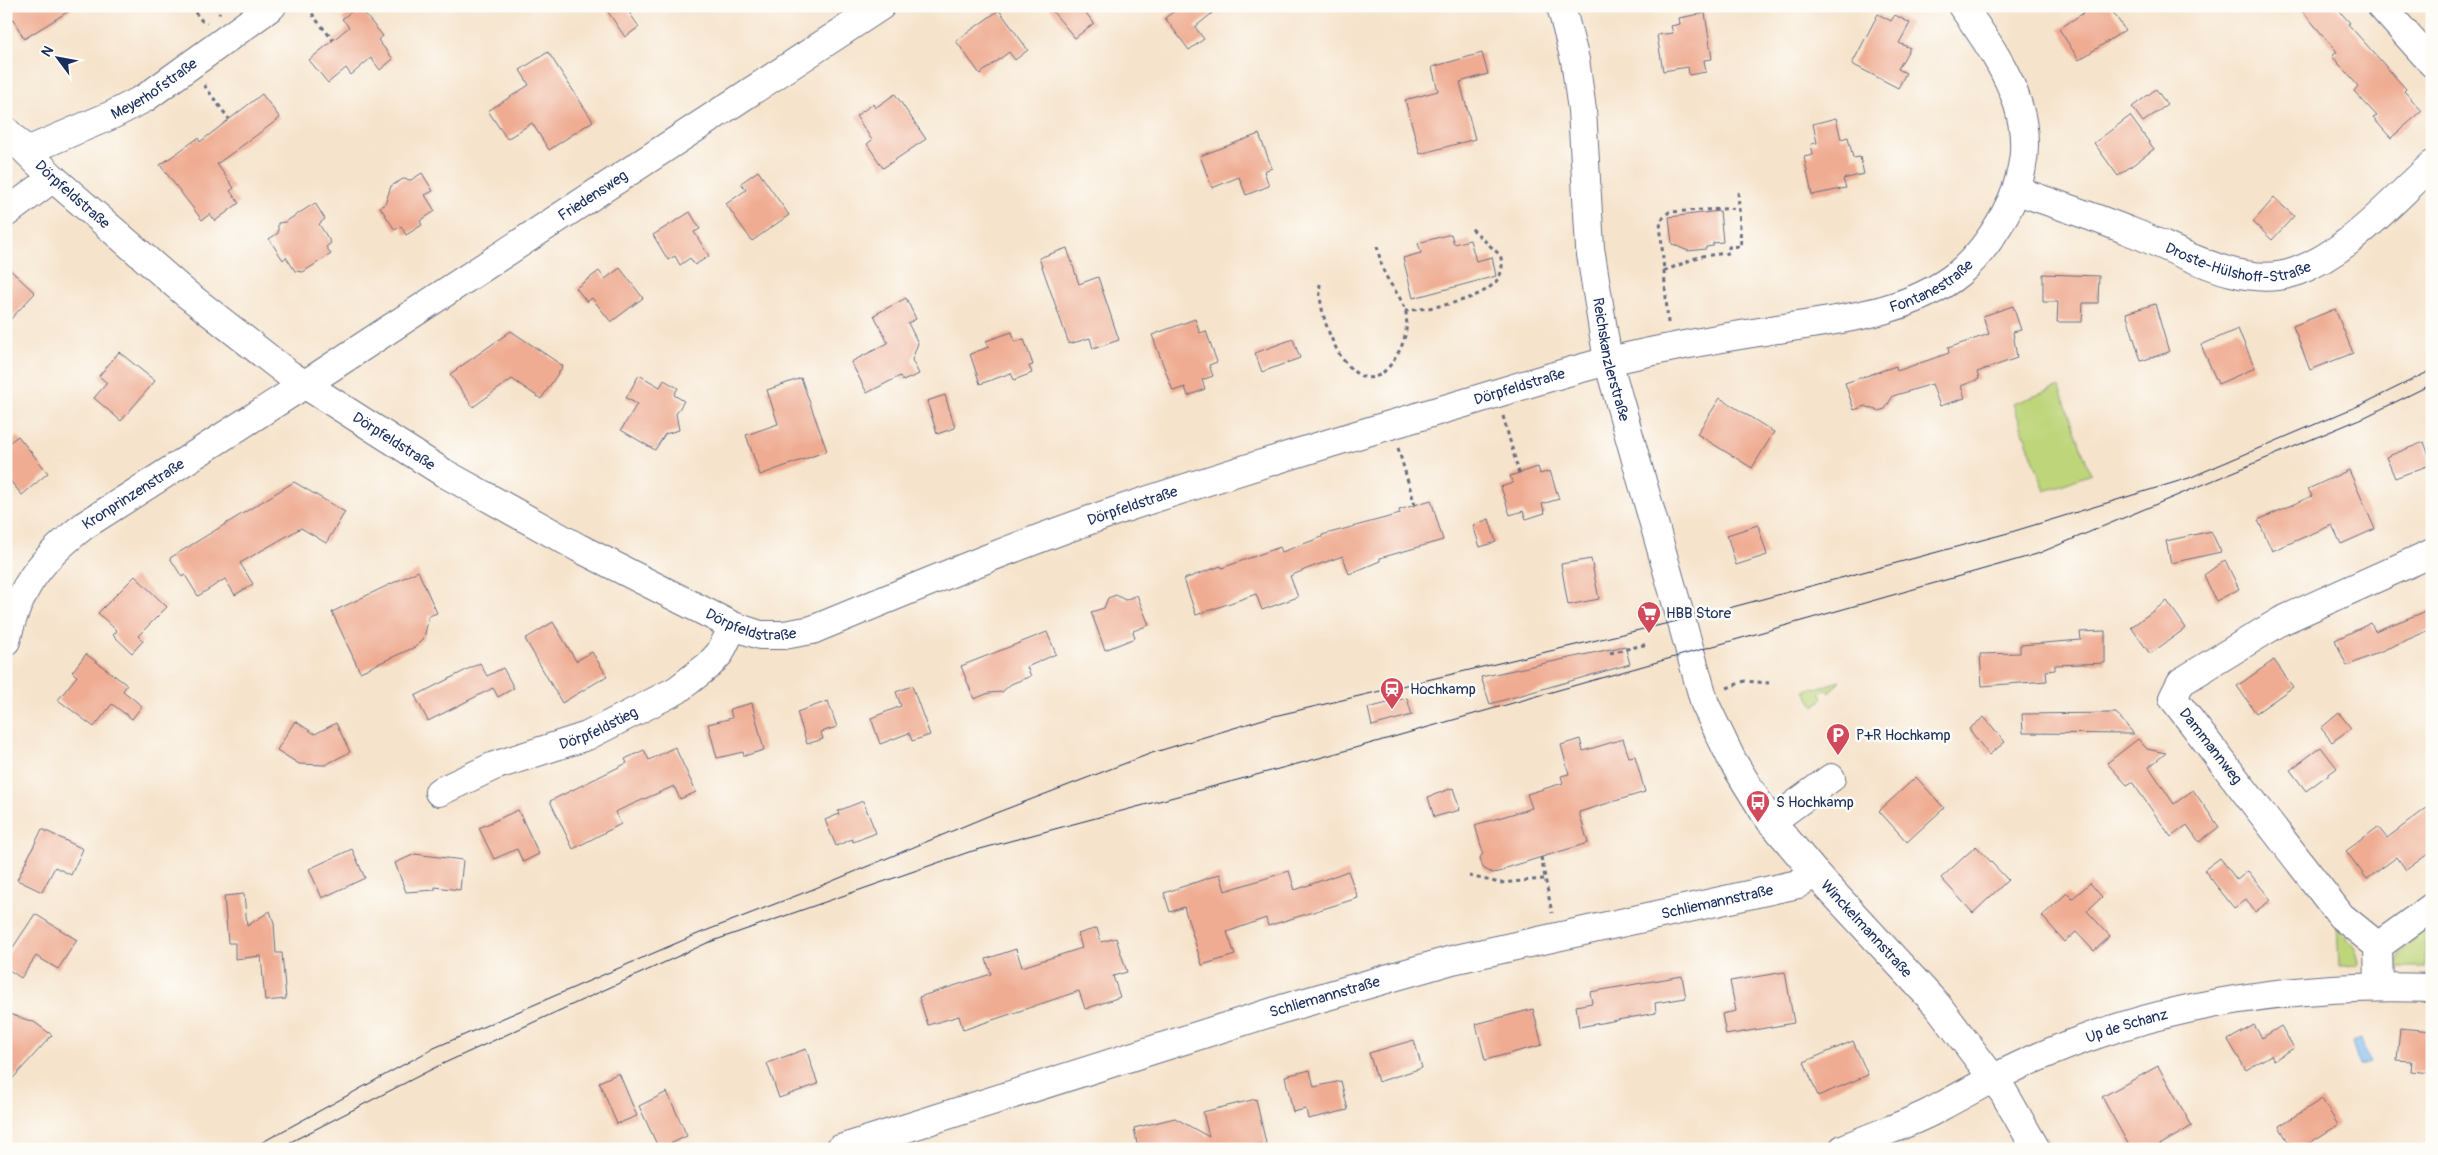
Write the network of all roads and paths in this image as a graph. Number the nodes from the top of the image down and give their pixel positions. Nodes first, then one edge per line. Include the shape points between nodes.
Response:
1 (190, 6) edge
2 (272, 6) edge
3 (308, 6) edge
4 (881, 6) edge
5 (1561, 6) edge
6 (1962, 6) edge
7 (2381, 6) edge
8 (212, 30) dead end
9 (333, 40) dead end
10 (2432, 63) edge
11 (201, 81) dead end
12 (229, 119) dead end
13 (6, 131) edge
14 (27, 151) junction
15 (2432, 165) edge
16 (53, 178) junction
17 (1738, 190) dead end
18 (2018, 191) junction
19 (1738, 208) junction
20 (6, 213) edge
21 (1470, 228) dead end
22 (1377, 246) dead end
23 (1664, 271) junction
24 (1320, 284) dead end
25 (1405, 311) junction
26 (1668, 324) dead end
27 (1608, 361) junction
28 (304, 384) junction
29 (1502, 410) dead end
30 (1396, 442) dead end
31 (1520, 473) dead end
32 (1415, 505) dead end
33 (2432, 553) edge
34 (733, 626) junction
35 (6, 641) edge
36 (1648, 644) dead end
37 (1610, 653) dead end
38 (1769, 682) dead end
39 (1715, 696) junction
40 (1831, 778) dead end
41 (439, 792) dead end
42 (1771, 822) junction
43 (1541, 857) dead end
44 (1814, 873) junction
45 (1469, 876) dead end
46 (1544, 879) junction
47 (2432, 907) edge
48 (1552, 915) dead end
49 (2378, 946) junction
50 (2379, 986) junction
51 (2432, 988) edge
52 (1993, 1078) junction
53 (840, 1149) edge
54 (1843, 1149) edge
55 (2036, 1149) edge

1 - 8 path
2 - 14 street, Meyerhofstraße via 145,98
3 - 9 path
4 - 28 street, Friedensweg
5 - 27 street, Reichskanzlerstraße via 1582,110 1590,248
6 - 18 street, Fontanestraße via 2015,93 2023,118 2025,143
7 - 10 street
11 - 12 path
13 - 14 street, Dörpfeldstraße
14 - 16 street, Dörpfeldstraße
15 - 18 street, Droste-Hülshoff-Straße via 2328,256 2293,273 2272,277 2228,272 2129,231
16 - 20 street
16 - 28 street, Dörpfeldstraße via 184,292
17 - 19 path
18 - 27 street, Fontanestraße via 1982,250 1960,272 1910,301 1851,316
19 - 23 path via 1741,246 1729,247 1729,253 1701,256
19 - 23 path via 1669,212 1660,221
21 - 25 path via 1500,255 1502,269 1498,279 1468,298 1429,309
22 - 25 path via 1384,274 1391,281
23 - 26 path
24 - 25 path via 1324,317 1336,351 1354,373 1363,376 1382,374 1392,364 1405,338
27 - 34 street, Dörpfeldstraße via 1281,457 1114,512 812,630 760,635
27 - 39 street, Reichskanzlerstraße
28 - 34 street, Dörpfeldstraße via 444,473 562,540
28 - 35 street, Kronprinzenstraße via 63,542 44,560 27,585
29 - 31 path
30 - 32 path
33 - 49 street, Dammannweg via 2280,621 2181,682 2173,698 2341,916
34 - 41 street, Dörpfeldstieg via 715,659 677,690 587,736 494,766
36 - 37 path
38 - 39 path via 1744,680
39 - 42 street, Winckelmannstraße via 1732,760
40 - 42 street
42 - 44 street, Winckelmannstraße
43 - 46 path
44 - 52 street, Winckelmannstraße via 1938,1006
44 - 53 street, Schliemannstraße via 1798,884 1433,965 1272,1012
45 - 46 path via 1500,883
46 - 48 path
47 - 49 street
49 - 50 street
50 - 51 street, Up de Schanz
50 - 52 street, Up de Schanz via 2294,992 2189,1008 2055,1050
52 - 54 street, Up de Schanz via 1929,1112
52 - 55 street, Winckelmannstraße

